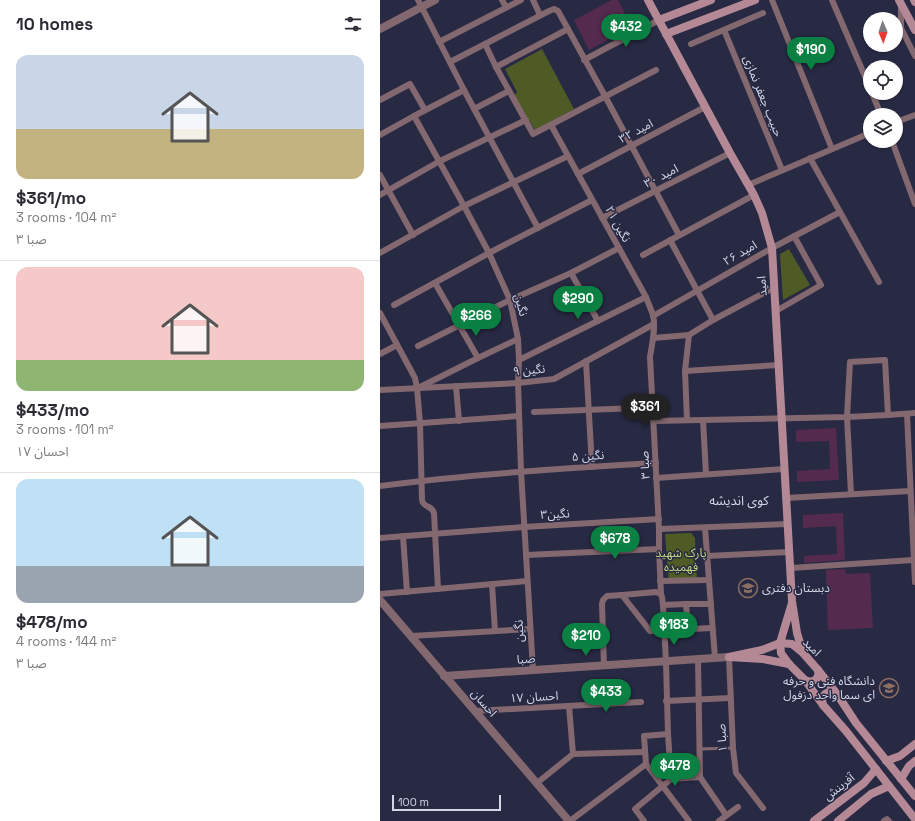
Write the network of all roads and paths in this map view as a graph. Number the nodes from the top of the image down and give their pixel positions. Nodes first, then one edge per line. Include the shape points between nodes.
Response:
1 (434, 0) edge
2 (502, 0) edge
3 (521, 0) edge
4 (533, 0) edge
5 (648, 0) edge
6 (755, 0) edge
7 (772, 0) edge
8 (832, 0) edge
9 (706, 1) edge
10 (900, 1) edge
11 (420, 3) edge
12 (506, 7) junction
13 (763, 13) dead end
14 (540, 15) junction
15 (659, 20) junction
16 (380, 29) edge
17 (568, 29) junction
18 (724, 30) junction
19 (915, 30) edge
20 (666, 34) junction
21 (439, 42) junction
22 (485, 44) junction
23 (691, 44) dead end
24 (915, 56) edge
25 (584, 60) junction
26 (450, 62) junction
27 (496, 67) junction
28 (656, 70) dead end
29 (863, 72) edge
30 (464, 90) junction
31 (509, 91) junction
32 (605, 96) junction
33 (380, 100) edge
34 (705, 107) junction
35 (474, 109) junction
36 (424, 110) junction
37 (915, 114) edge
38 (414, 116) junction
39 (903, 119) edge
40 (526, 120) junction
41 (551, 125) junction
42 (380, 135) edge
43 (863, 136) edge
44 (490, 137) junction
45 (632, 146) junction
46 (895, 148) edge
47 (832, 149) junction
48 (730, 153) junction
49 (568, 156) junction
50 (810, 158) junction
51 (440, 161) junction
52 (782, 170) junction
53 (578, 174) junction
54 (380, 175) edge
55 (513, 182) junction
56 (748, 185) junction
57 (388, 191) junction
58 (655, 191) junction
59 (380, 195) edge
60 (754, 195) junction
61 (592, 200) junction
62 (915, 204) edge
63 (464, 206) junction
64 (840, 212) junction
65 (602, 218) junction
66 (538, 228) junction
67 (413, 235) junction
68 (679, 235) junction
69 (794, 236) junction
70 (670, 240) junction
71 (619, 248) junction
72 (772, 248) junction
73 (380, 253) edge
74 (489, 253) junction
75 (643, 255) dead end
76 (571, 273) junction
77 (879, 282) dead end
78 (435, 283) junction
79 (775, 287) junction
80 (697, 291) junction
81 (646, 297) junction
82 (510, 300) junction
83 (394, 305) dead end
84 (776, 311) junction
85 (380, 313) edge
86 (653, 316) junction
87 (713, 320) junction
88 (598, 321) junction
89 (654, 324) junction
90 (459, 325) junction
91 (689, 335) junction
92 (653, 338) junction
93 (518, 339) junction
94 (398, 345) junction
95 (418, 346) dead end
96 (380, 354) edge
97 (478, 358) junction
98 (519, 360) junction
99 (586, 361) junction
100 (779, 365) junction
101 (685, 371) junction
102 (518, 383) junction
103 (456, 386) junction
104 (417, 388) junction
105 (380, 390) edge
106 (637, 408) dead end
107 (589, 410) junction
108 (534, 412) dead end
109 (915, 413) edge
110 (907, 414) junction
111 (888, 415) junction
112 (519, 416) junction
113 (847, 416) junction
114 (782, 418) junction
115 (687, 420) junction
116 (703, 420) junction
117 (459, 421) junction
118 (653, 421) junction
119 (420, 424) junction
120 (380, 426) edge
121 (656, 463) junction
122 (592, 466) junction
123 (784, 469) junction
124 (521, 471) junction
125 (706, 474) junction
126 (656, 478) junction
127 (422, 481) junction
128 (380, 486) edge
129 (910, 491) junction
130 (851, 494) junction
131 (786, 498) junction
132 (659, 519) junction
133 (788, 524) junction
134 (524, 527) junction
135 (705, 528) junction
136 (659, 529) junction
137 (435, 533) junction
138 (403, 536) junction
139 (380, 538) edge
140 (659, 549) junction
141 (790, 552) junction
142 (526, 555) junction
143 (707, 556) junction
144 (913, 560) junction
145 (790, 568) junction
146 (709, 580) junction
147 (527, 581) junction
148 (660, 581) junction
149 (915, 582) edge
150 (492, 584) junction
151 (438, 589) junction
152 (407, 592) junction
153 (380, 594) edge
154 (661, 594) junction
155 (622, 595) junction
156 (380, 600) edge
157 (792, 600) junction
158 (686, 604) junction
159 (710, 604) junction
160 (663, 605) junction
161 (712, 628) junction
162 (530, 629) junction
163 (688, 629) junction
164 (664, 630) junction
165 (495, 631) junction
166 (411, 636) junction
167 (780, 643) junction
168 (803, 652) junction
169 (728, 657) junction
170 (715, 658) junction
171 (698, 659) junction
172 (666, 662) junction
173 (788, 664) junction
174 (604, 666) junction
175 (533, 670) junction
176 (818, 670) junction
177 (444, 676) junction
178 (805, 680) junction
179 (837, 694) junction
180 (730, 698) junction
181 (699, 700) junction
182 (666, 701) junction
183 (641, 702) dead end
184 (823, 705) junction
185 (569, 706) junction
186 (475, 711) junction
187 (668, 734) junction
188 (915, 744) edge
189 (733, 748) junction
190 (700, 749) junction
191 (645, 752) junction
192 (573, 754) junction
193 (900, 756) junction
194 (886, 761) junction
195 (912, 763) edge
196 (646, 764) junction
197 (876, 769) junction
198 (700, 777) junction
199 (671, 779) junction
200 (901, 779) junction
201 (537, 783) junction
202 (864, 783) junction
203 (663, 786) junction
204 (889, 786) junction
205 (871, 794) junction
206 (915, 796) edge
207 (738, 807) dead end
208 (763, 808) dead end
209 (726, 815) junction
210 (915, 819) edge
211 (570, 821) edge
212 (644, 821) edge
213 (689, 821) edge
214 (719, 821) edge
215 (814, 821) edge
216 (838, 821) edge
217 (884, 821) edge
218 (889, 821) edge

1 - 11 street
2 - 12 street
3 - 12 street
4 - 14 street
5 - 15 main road, امید
6 - 20 main road
7 - 47 street
8 - 29 street
9 - 15 main road
10 - 19 main road
10 - 24 street via 901,28
11 - 16 street
11 - 21 street
12 - 21 street
13 - 18 street
14 - 17 street via 554,9 558,11
14 - 22 street
15 - 20 main road, امید
15 - 25 street
17 - 25 street
17 - 27 street
18 - 23 street
18 - 52 street, حبیب جعفر نمازی
20 - 34 main road, امید
21 - 26 street
22 - 26 street
22 - 27 street
25 - 32 street
26 - 30 street
27 - 31 street
28 - 32 street
30 - 35 street
30 - 36 street
31 - 35 street
31 - 40 street
32 - 41 street
32 - 45 street
33 - 36 street via 410,84
34 - 45 street, امید ۳۲
34 - 48 main road, امید
35 - 44 street
36 - 38 street
37 - 39 street
38 - 42 street
38 - 51 street, نگین
40 - 41 street via 533,134
40 - 44 street
41 - 49 street, نگین ۲۱
43 - 47 street
44 - 51 street
44 - 55 street
45 - 53 street, امید ۳۲
45 - 58 street
46 - 62 street
47 - 50 street
48 - 56 main road, امید
48 - 58 street, امید ۳۰
49 - 53 street, نگین ۲۱
49 - 55 street
50 - 52 street
50 - 64 street
51 - 57 street
51 - 63 street, نگین
52 - 56 street
53 - 61 street, نگین ۲۱
54 - 57 street
55 - 63 street
55 - 66 street
56 - 60 main road, امید
57 - 59 street
57 - 67 street
58 - 65 street, امید ۳۰
58 - 68 street
60 - 68 street
60 - 72 main road, امید
61 - 65 street, نگین ۲۱
61 - 66 street
63 - 67 street
63 - 74 street, نگین
64 - 69 street, امید ۲۶
64 - 77 street
65 - 71 street, نگین ۲۱
66 - 74 street
67 - 73 street
68 - 70 street
69 - 72 street, امید ۲۶
69 - 84 street via 821,285
70 - 75 street
70 - 80 street
71 - 76 street
71 - 81 street, نگین ۲۱
72 - 79 main road, امید
72 - 80 street, امید ۲۶
74 - 78 street
74 - 82 street, نگین
76 - 82 street
76 - 88 street
78 - 83 street
78 - 90 street
79 - 84 main road, امید
79 - 87 street
80 - 86 street, امید ۲۶
80 - 87 street
81 - 86 street, نگین ۲۱
81 - 88 street
82 - 90 street
82 - 93 street, نگین
84 - 100 main road, امید
85 - 94 street
86 - 89 street, نگین ۲۱
87 - 91 street
88 - 98 street
89 - 92 street, نگین ۲۱
89 - 99 street, نگین ۹
90 - 95 street
90 - 97 street
91 - 92 street
91 - 101 street
92 - 118 street, صبا ۳ via 650,357
93 - 97 street
93 - 98 street, نگین
94 - 96 street
94 - 104 street via 415,378
97 - 104 street
98 - 102 street, نگین
99 - 102 street, نگین ۹ via 554,379
99 - 107 street
100 - 101 street
100 - 114 main road, امید
101 - 115 street
102 - 103 street, نگین ۹
102 - 112 street, نگین
103 - 104 street, نگین ۹
103 - 117 street
104 - 105 street, نگین ۹
104 - 119 street
106 - 107 street
107 - 108 street
107 - 122 street
109 - 110 street
110 - 111 street
110 - 129 street
111 - 113 street
111 - 113 street via 885,360 850,362
112 - 117 street
112 - 124 street, نگین
113 - 114 street
113 - 130 street
114 - 116 street
114 - 123 main road, امید
115 - 116 street
115 - 118 street
116 - 125 street
117 - 119 street
118 - 121 street, صبا ۳
119 - 120 street
119 - 127 street
121 - 122 street, نگین ۵
121 - 126 street, صبا ۳
122 - 124 street, نگین ۵
123 - 125 street
123 - 131 main road, امید
124 - 127 street, نگین ۵
124 - 134 street, نگین
125 - 126 street
126 - 132 street, صبا ۳
127 - 128 street, نگین ۵
127 - 137 street via 423,503 433,510
129 - 130 street
129 - 144 street
130 - 131 street
131 - 133 main road, امید
132 - 134 street, نگین۳
132 - 136 street, صبا ۳
133 - 135 street
133 - 141 main road, امید
134 - 137 street, نگین۳
134 - 142 street, نگین
135 - 136 street
135 - 143 street
136 - 140 street, صبا ۳
137 - 138 street, نگین۳
137 - 151 street
138 - 139 street, نگین۳
138 - 152 street
140 - 142 street
140 - 148 street, صبا ۳
141 - 143 street
141 - 145 main road, امید
142 - 147 street, نگین
143 - 146 street
144 - 145 street
144 - 149 street
145 - 157 main road, امید
146 - 148 street
146 - 159 street
147 - 150 street
147 - 162 street, نگین
148 - 154 street, صبا ۳
150 - 151 street
150 - 165 street
151 - 152 street
152 - 153 street
154 - 155 street via 656,592
154 - 160 street, صبا ۳
155 - 164 street via 650,631
155 - 174 street via 608,596 603,600
156 - 166 street, احسان
157 - 167 main road
157 - 168 main road
158 - 159 street
158 - 160 street
158 - 163 street
159 - 161 street
160 - 164 street, صبا ۳
161 - 163 street
161 - 170 street
162 - 165 street
162 - 175 street, نگین
163 - 164 street
164 - 172 street, صبا ۳
165 - 166 street
166 - 177 street, احسان
167 - 168 main road, امید via 792,644
167 - 169 main road via 762,650
167 - 173 main road via 781,653
168 - 176 main road, امید
169 - 170 street, صبا
169 - 173 main road via 763,659
169 - 180 street, صبا ۱
170 - 171 street, صبا
171 - 172 street, صبا
171 - 181 street
172 - 174 street, صبا
172 - 182 street
173 - 178 main road
174 - 175 street, صبا
175 - 177 street, صبا
176 - 178 main road via 815,680
176 - 179 main road, امید
177 - 186 street, احسان
178 - 184 main road
179 - 184 main road via 826,693 822,697
179 - 194 main road, امید
180 - 181 street
180 - 189 street, صبا ۱
181 - 182 street
181 - 190 street
182 - 187 street
183 - 185 street, احسان ۱۷
184 - 197 main road
185 - 186 street, احسان ۱۷
185 - 192 street
186 - 201 street, احسان
187 - 191 street via 644,736
187 - 199 street
188 - 193 main road
189 - 190 lane
189 - 208 street, صبا ۱ via 736,774
190 - 198 street
191 - 192 street
191 - 196 street
192 - 201 street
193 - 194 main road
193 - 195 main road via 903,763
194 - 200 main road, امید
195 - 200 main road
196 - 203 street
196 - 211 street
197 - 202 main road, آفرینش
197 - 204 main road
198 - 199 street
198 - 209 street
199 - 203 street
200 - 206 main road, امید
201 - 211 street, احسان
202 - 205 main road via 872,786
202 - 215 main road, آفرینش
203 - 212 street via 635,809
203 - 213 street
204 - 205 main road
204 - 210 main road
205 - 216 main road
207 - 209 street
209 - 214 street
217 - 218 street

